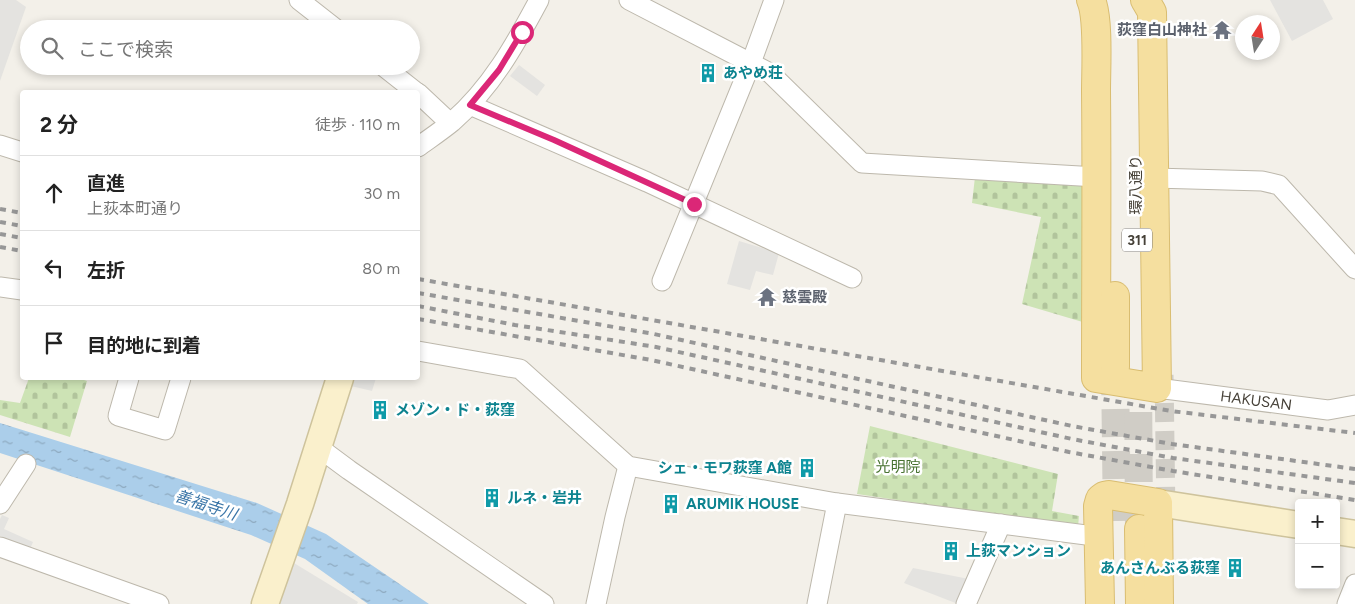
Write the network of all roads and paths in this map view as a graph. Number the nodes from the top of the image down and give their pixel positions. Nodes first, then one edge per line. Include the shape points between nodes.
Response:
1 (299, 0) edge
2 (539, 0) edge
3 (629, 0) edge
4 (774, 0) edge
5 (1091, 0) edge
6 (1112, 0) edge
7 (1135, 0) edge
8 (1145, 0) edge
9 (325, 20) edge
10 (751, 63) junction
11 (394, 75) edge
12 (413, 90) edge
13 (420, 96) edge
14 (470, 105) junction
15 (450, 123) junction
16 (0, 145) edge
17 (420, 146) edge
18 (20, 151) edge
19 (1097, 177) junction
20 (1154, 178) junction
21 (694, 204) junction
22 (1355, 269) edge
23 (852, 278) dead end
24 (662, 281) dead end
25 (0, 286) edge
26 (20, 290) edge
27 (420, 351) edge
28 (1137, 375) junction
29 (129, 380) edge
30 (179, 380) edge
31 (339, 380) edge
32 (1355, 405) edge
33 (318, 447) junction
34 (26, 464) dead end
35 (628, 466) junction
36 (838, 503) junction
37 (1158, 503) junction
38 (0, 504) edge
39 (1001, 524) junction
40 (1295, 524) edge
41 (1340, 532) edge
42 (1355, 534) edge
43 (0, 547) edge
44 (1100, 549) junction
45 (1355, 584) edge
46 (159, 604) edge
47 (265, 604) edge
48 (544, 604) edge
49 (596, 604) edge
50 (816, 604) edge
51 (966, 604) edge
52 (1100, 604) edge
53 (1118, 604) edge
54 (1140, 604) edge
55 (1159, 604) edge
56 (1347, 604) edge

1 - 9 street
2 - 14 street via 499,70
3 - 10 street
4 - 10 street
5 - 19 main road via 1095,17
6 - 28 main road, 環八通り / 311
7 - 28 main road, 環八通り / 311
8 - 20 main road via 1152,12
10 - 19 street via 770,73 862,163
10 - 21 street
11 - 12 street
13 - 15 street
14 - 15 street
14 - 21 street
15 - 17 street
16 - 18 street
19 - 28 main road via 1096,378
20 - 22 street via 1262,181 1278,185
20 - 28 main road
21 - 23 street
21 - 24 street
25 - 26 street
27 - 35 street via 520,369
28 - 32 street, HAKUSAN via 1328,410
29 - 30 street via 118,416 165,430
31 - 33 street
33 - 47 street
33 - 48 street
34 - 38 street
35 - 36 street
35 - 49 street
36 - 39 street
36 - 50 street
37 - 40 street
37 - 44 main road via 1104,496 1100,499
37 - 55 main road
39 - 44 street via 1094,536
39 - 51 street
41 - 42 street
43 - 46 street
44 - 52 main road
45 - 56 street
53 - 54 main road via 1128,527

